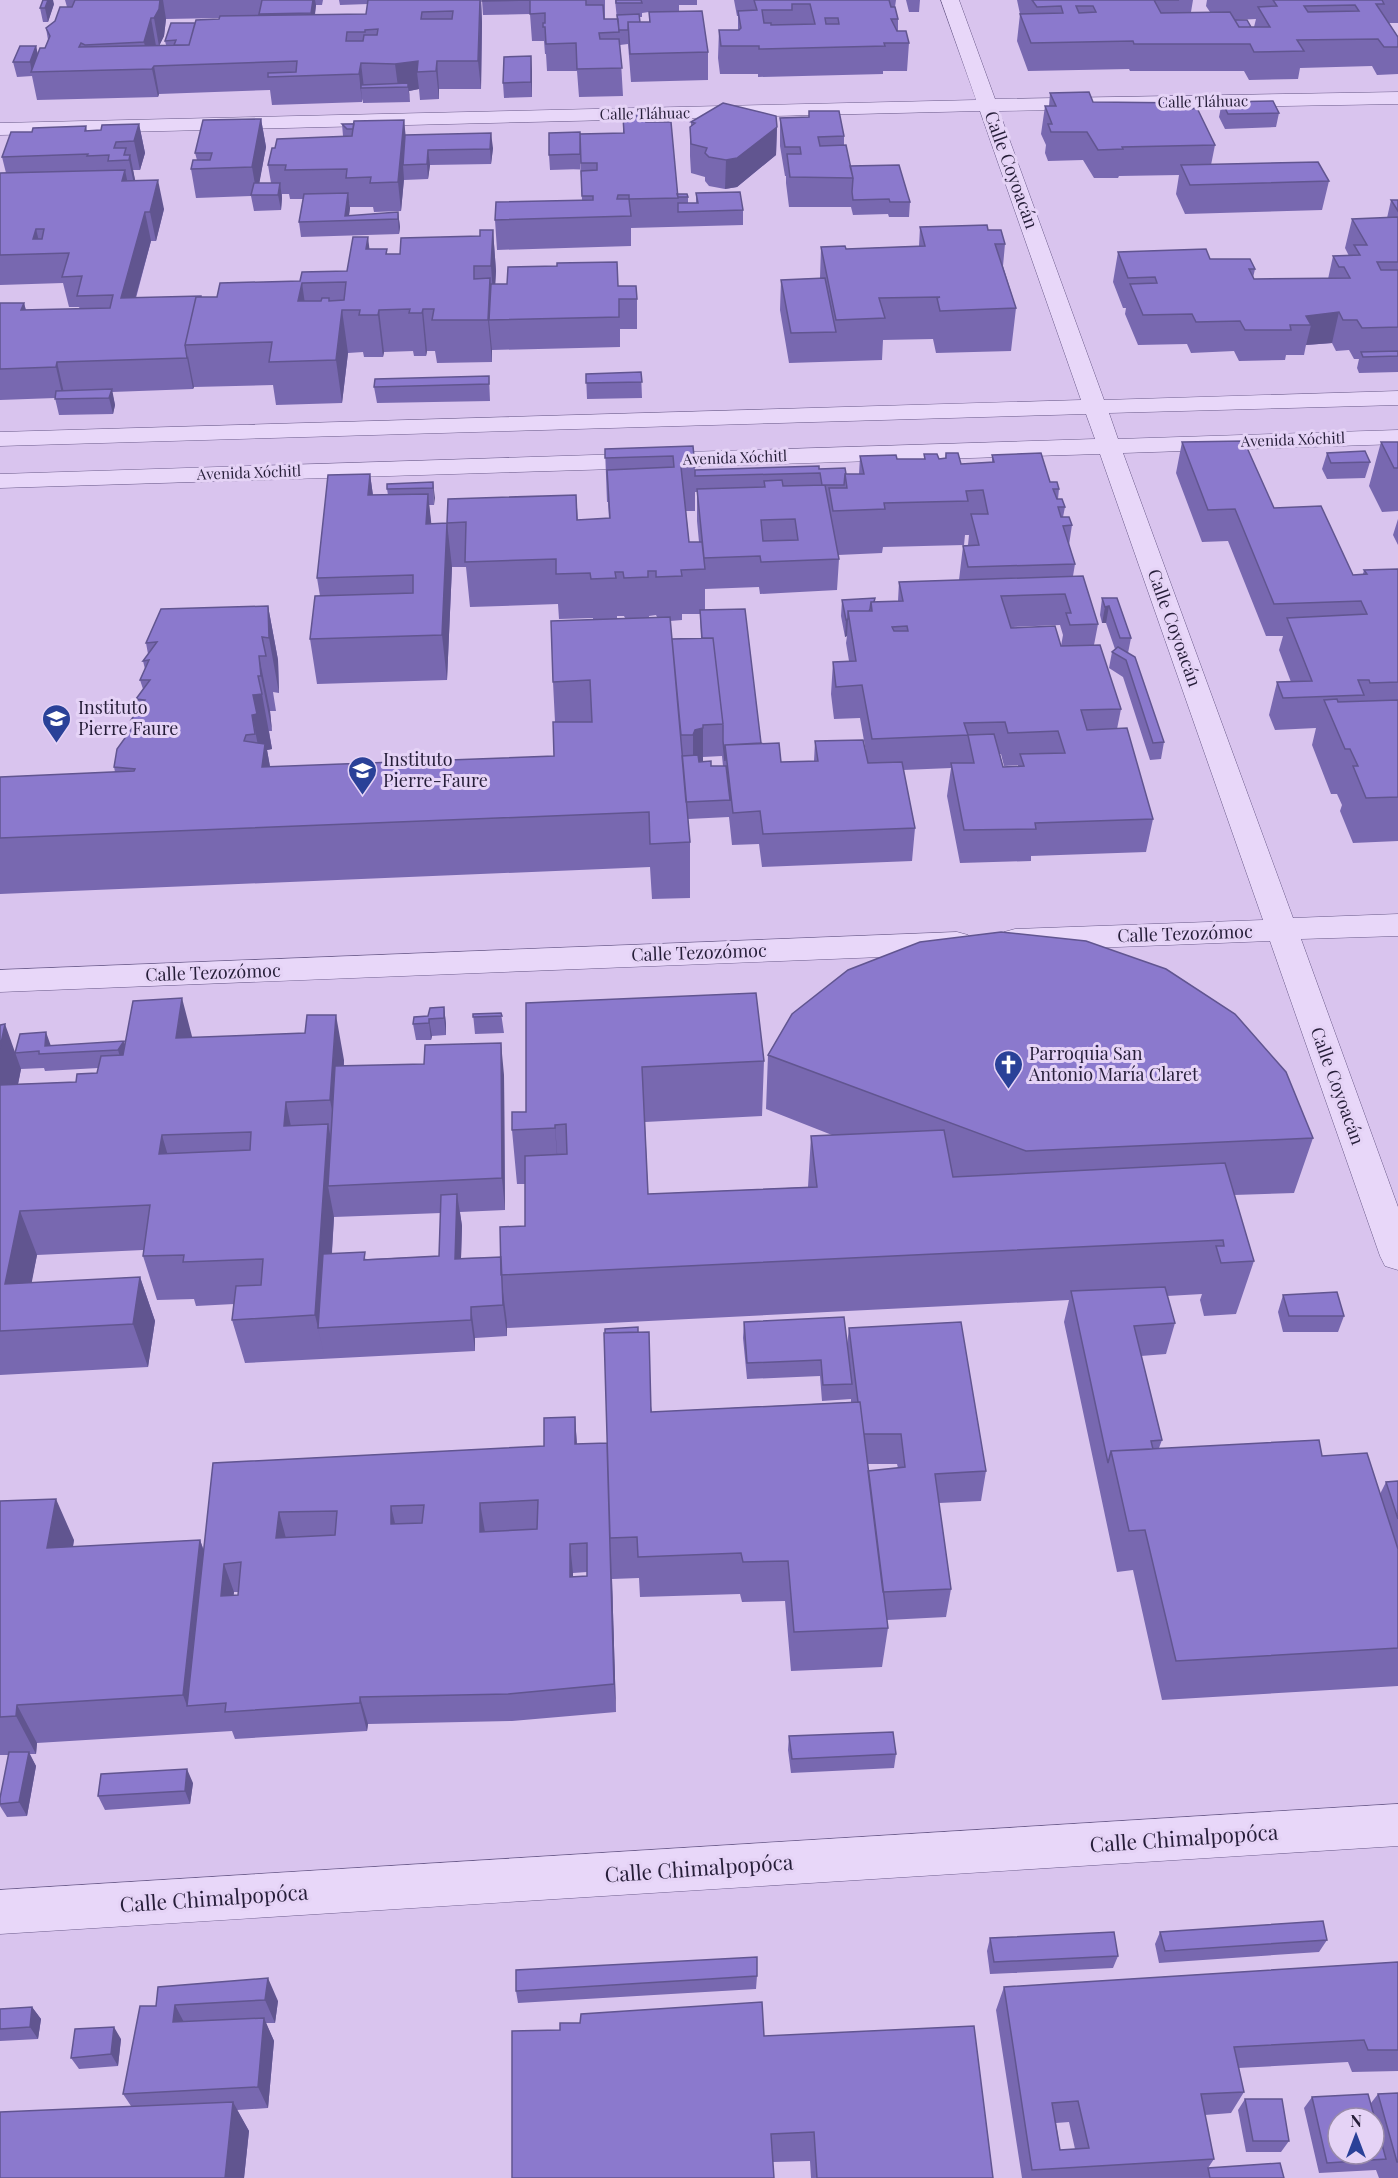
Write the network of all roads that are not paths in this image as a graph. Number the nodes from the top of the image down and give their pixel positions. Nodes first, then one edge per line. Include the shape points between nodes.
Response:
1 (950, 0) edge
2 (1398, 98) edge
3 (988, 105) junction
4 (0, 129) edge
5 (1398, 398) edge
6 (1095, 407) junction
7 (1398, 437) edge
8 (0, 439) edge
9 (1109, 446) junction
10 (0, 481) edge
11 (1398, 925) edge
12 (1282, 930) junction
13 (0, 981) edge
14 (1398, 1256) edge
15 (1398, 1825) edge
16 (0, 1912) edge

1 - 3 street, Calle Coyoacán
2 - 3 street, Calle Tláhuac
3 - 4 street, Calle Tláhuac
3 - 6 street, Calle Coyoacán
5 - 6 street
6 - 8 street
6 - 9 street, Calle Coyoacán
7 - 9 street, Avenida Xóchitl
9 - 10 street, Avenida Xóchitl
9 - 12 street, Calle Coyoacán
11 - 12 street, Calle Tezozómoc
12 - 13 street, Calle Tezozómoc
12 - 14 street, Calle Coyoacán
15 - 16 street, Calle Chimalpopóca

